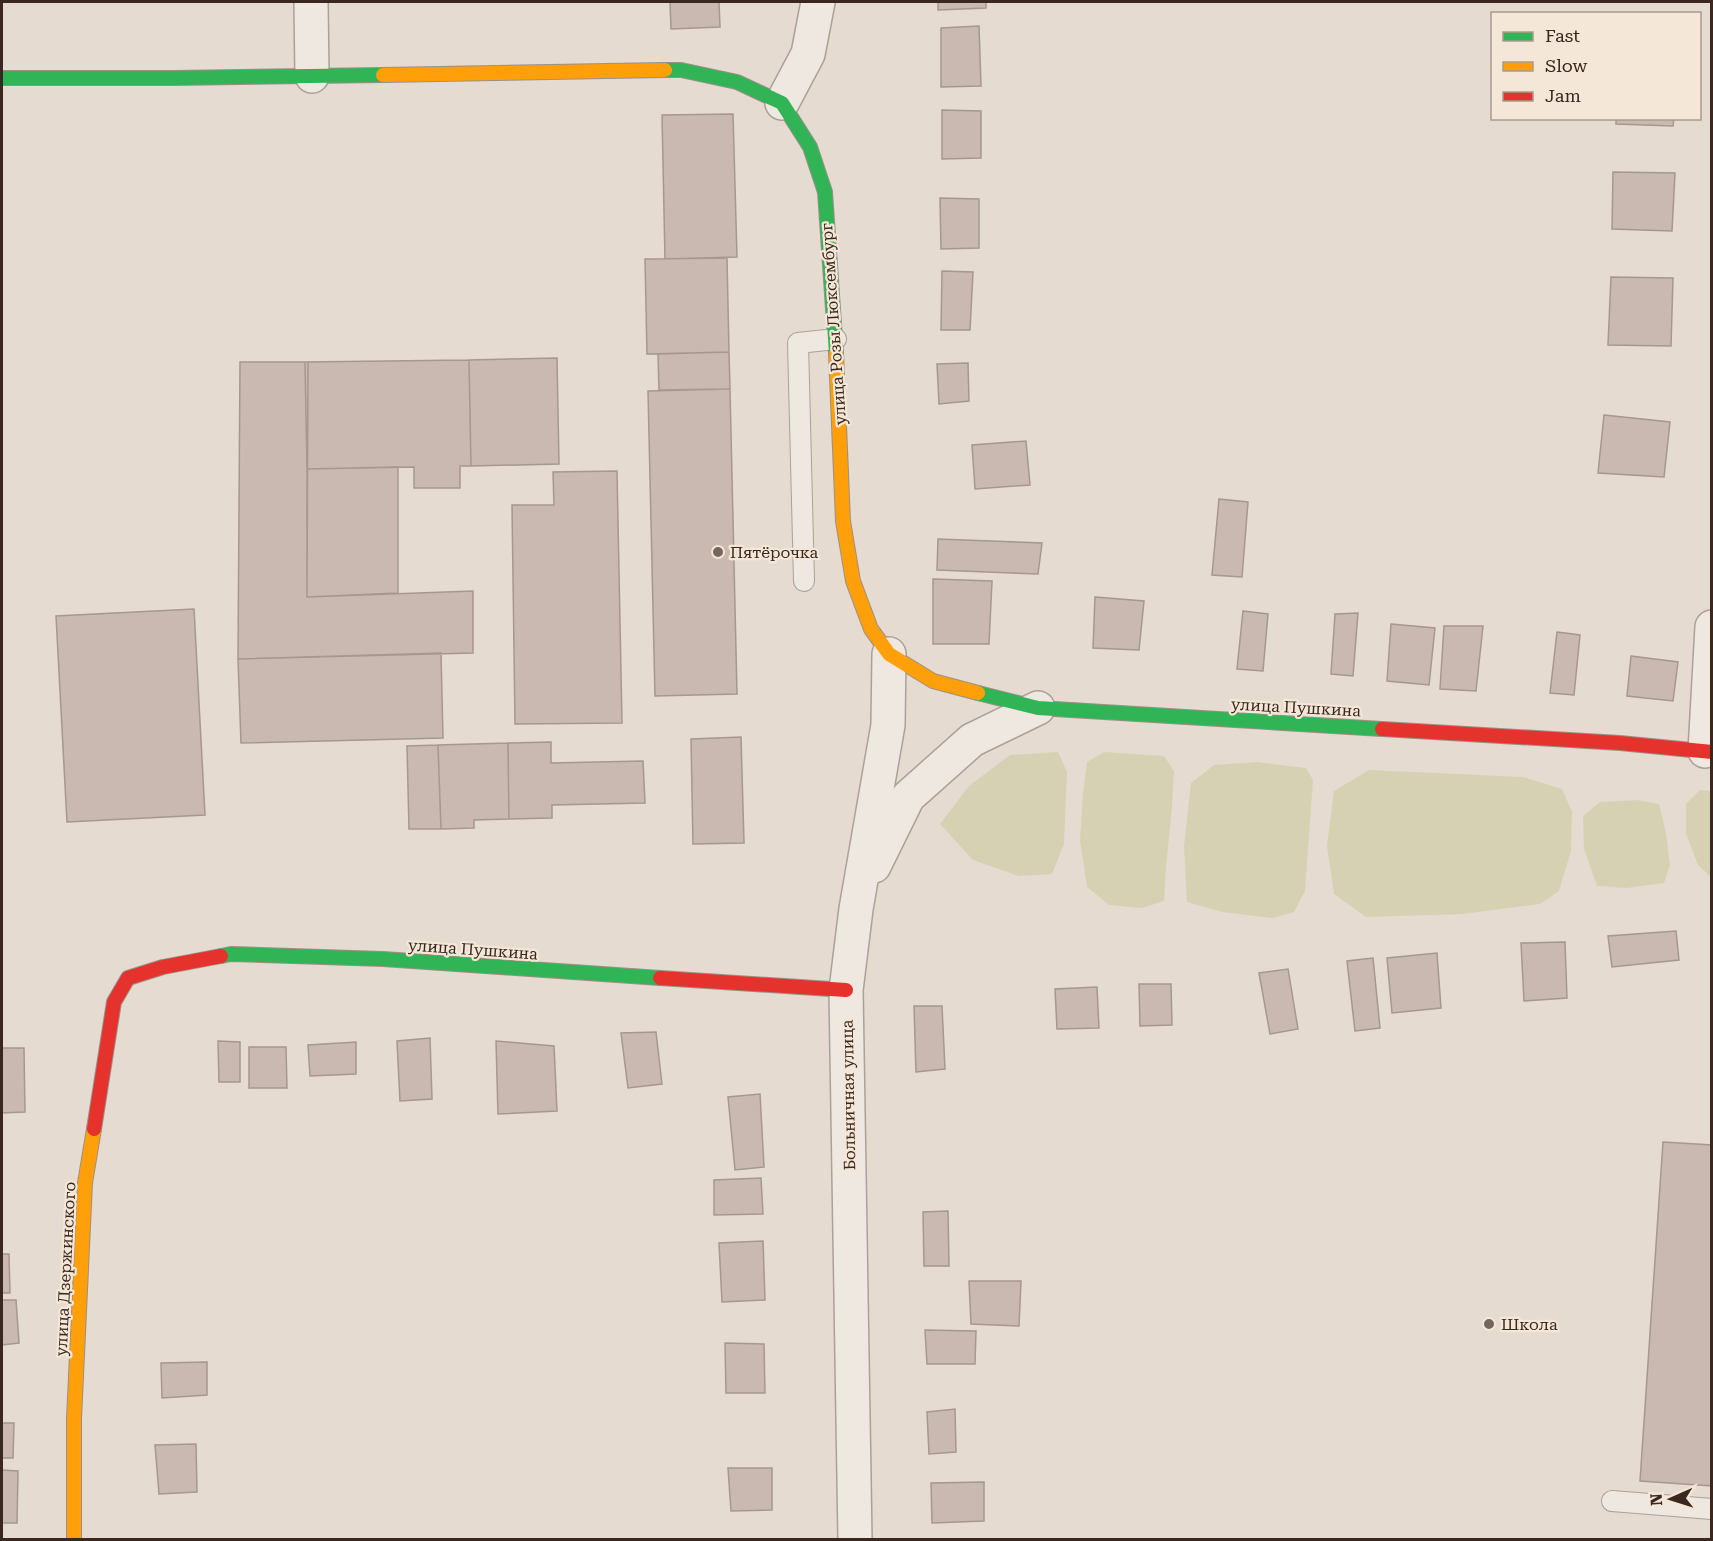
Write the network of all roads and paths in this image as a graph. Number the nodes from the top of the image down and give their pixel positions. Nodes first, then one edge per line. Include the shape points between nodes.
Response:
1 (311, 2) edge
2 (818, 2) edge
3 (312, 76) junction
4 (2, 78) edge
5 (782, 103) junction
6 (836, 339) junction
7 (804, 581) dead end
8 (1712, 627) edge
9 (889, 654) junction
10 (1038, 708) junction
11 (1708, 752) edge
12 (855, 909) junction
13 (846, 990) junction
14 (114, 1002) joint
15 (1612, 1501) dead end
16 (1712, 1509) edge
17 (74, 1539) edge
18 (855, 1539) edge

1 - 3 street
2 - 5 street via 808,54
3 - 4 main road
3 - 5 main road via 681,70 737,82
5 - 6 main road, улица Розы Люксембург via 810,147 825,192
6 - 7 lane via 798,343
6 - 9 main road, улица Розы Люксембург via 843,521 853,581 871,629
8 - 11 street
9 - 10 main road, улица Пушкина via 933,681
9 - 12 street, Больничная улица via 888,725
10 - 11 main road, улица Пушкина via 1620,743
10 - 12 street via 972,740 908,797
12 - 13 street, Больничная улица
13 - 14 main road, улица Пушкина via 383,959 231,954 128,978
13 - 18 street, Больничная улица
14 - 17 main road, улица Дзержинского via 85,1183
15 - 16 lane

